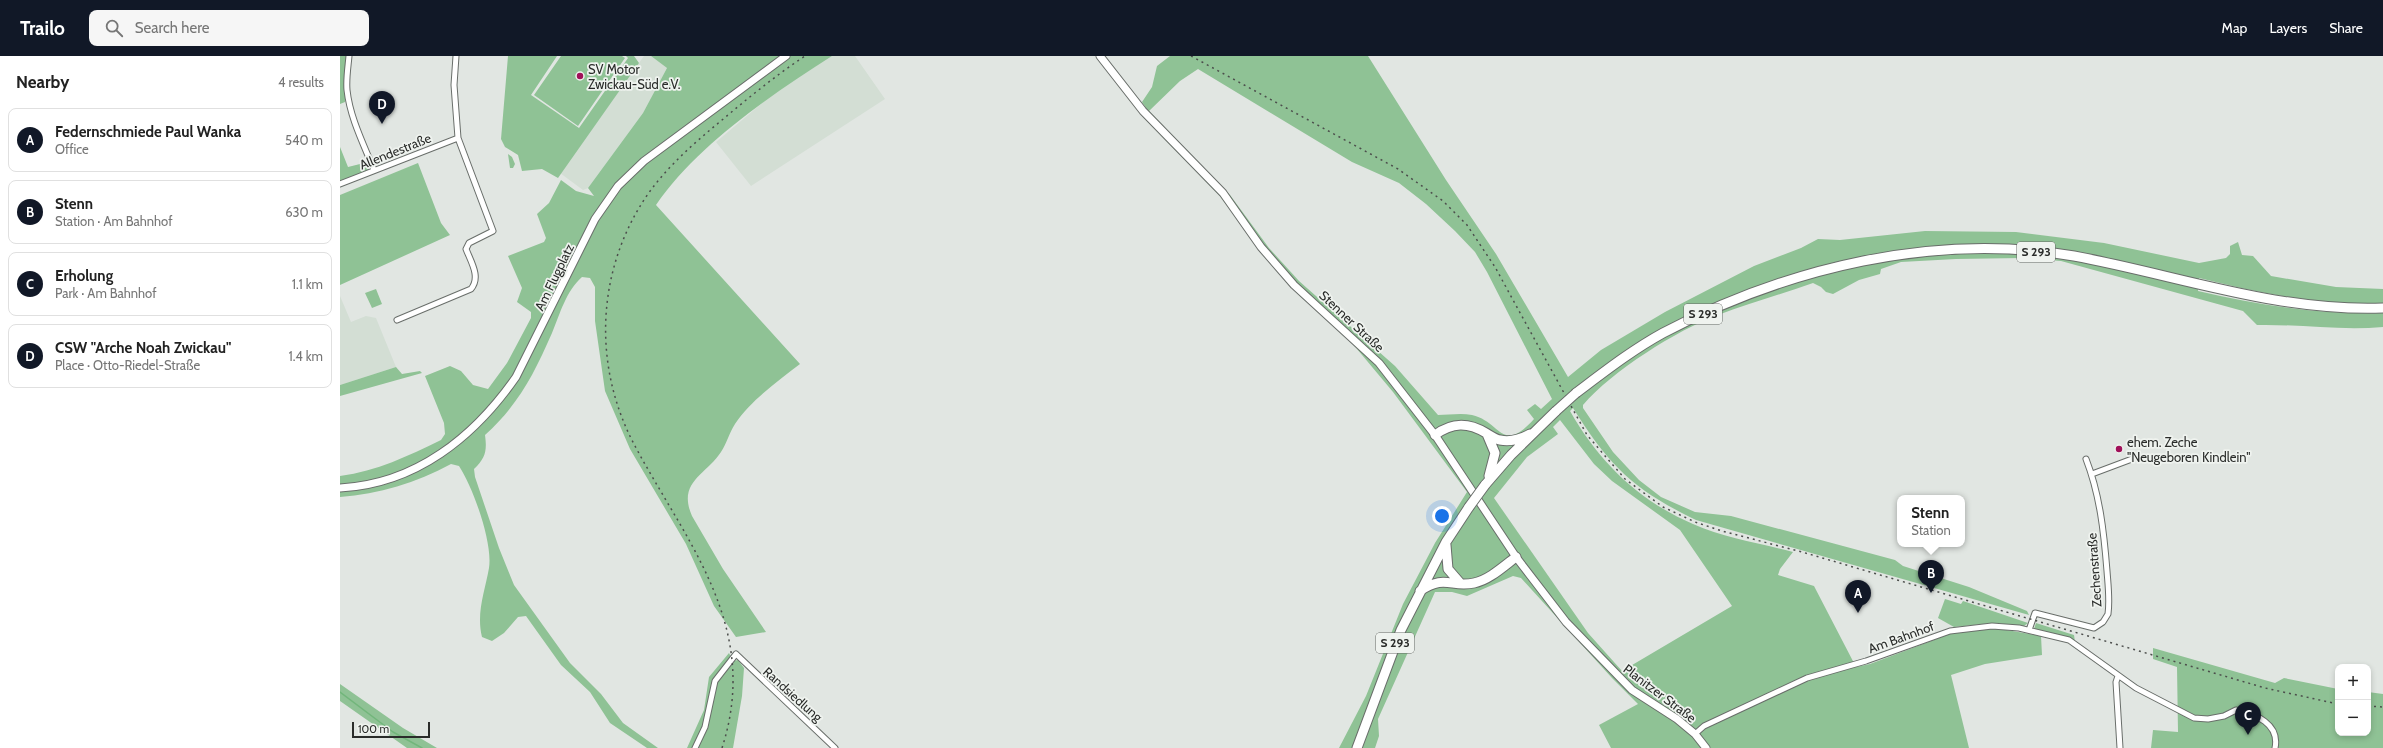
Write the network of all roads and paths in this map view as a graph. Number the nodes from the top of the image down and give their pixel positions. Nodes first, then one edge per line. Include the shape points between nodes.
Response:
1 (349, 56) edge
2 (456, 56) edge
3 (786, 56) edge
4 (1100, 56) edge
5 (458, 138) junction
6 (374, 170) junction
7 (340, 184) edge
8 (2383, 308) edge
9 (397, 320) dead end
10 (1487, 433) junction
11 (1530, 434) junction
12 (1435, 435) junction
13 (2086, 459) dead end
14 (2132, 459) dead end
15 (2092, 474) junction
16 (1486, 483) junction
17 (340, 488) edge
18 (1446, 542) junction
19 (1516, 557) junction
20 (1461, 584) junction
21 (1418, 592) junction
22 (1566, 622) joint
23 (2030, 630) junction
24 (2118, 676) junction
25 (1695, 734) junction
26 (695, 748) edge
27 (835, 748) edge
28 (1357, 748) edge
29 (1706, 748) edge
30 (2120, 748) edge
31 (2275, 748) edge

1 - 6 street via 349,103
2 - 5 street via 454,85
3 - 17 street, Am Flugplatz via 644,161 618,186 595,219 516,377 474,428 441,455 407,473 377,482
4 - 12 street, Stenner Straße via 1143,110 1223,193 1261,247 1294,285 1368,351
5 - 6 street, Allendestraße
5 - 9 street via 493,231 469,243 466,249 476,276 471,289
6 - 7 street, Allendestraße
8 - 11 highway, S 293, bridge via 2322,306 2270,300 2127,267 2072,256 2034,252 1978,250 1921,253 1866,260 1823,270 1738,298 1662,334 1614,364 1576,393
10 - 11 highway via 1500,440 1512,440
10 - 12 highway via 1461,424 1444,427
10 - 16 highway via 1495,453
11 - 16 highway, S 293
12 - 19 street, Stenner Straße
13 - 15 street, Zechenstraße
14 - 15 street
15 - 23 street, Zechenstraße via 2102,528 2108,614 2103,622 2094,628 2035,613
16 - 18 highway, S 293, bridge
18 - 20 highway via 1448,569
18 - 21 highway, S 293
19 - 20 highway via 1481,581
19 - 22 street, Stenner Straße
20 - 21 highway via 1442,581
21 - 28 highway, S 293 via 1389,657
22 - 25 street, Planitzer Straße via 1632,690
23 - 24 street, Am Bahnhof via 2069,640
23 - 25 street, Am Bahnhof via 1992,626 1950,631 1866,662 1807,678 1704,726
24 - 30 street via 2116,682
24 - 31 street, Am Bahnhof via 2158,701 2194,718 2224,716 2236,710 2262,718 2272,728 2276,738
25 - 29 street, Planitzer Straße
26 - 27 street, Randsiedlung via 706,727 716,681 736,654

